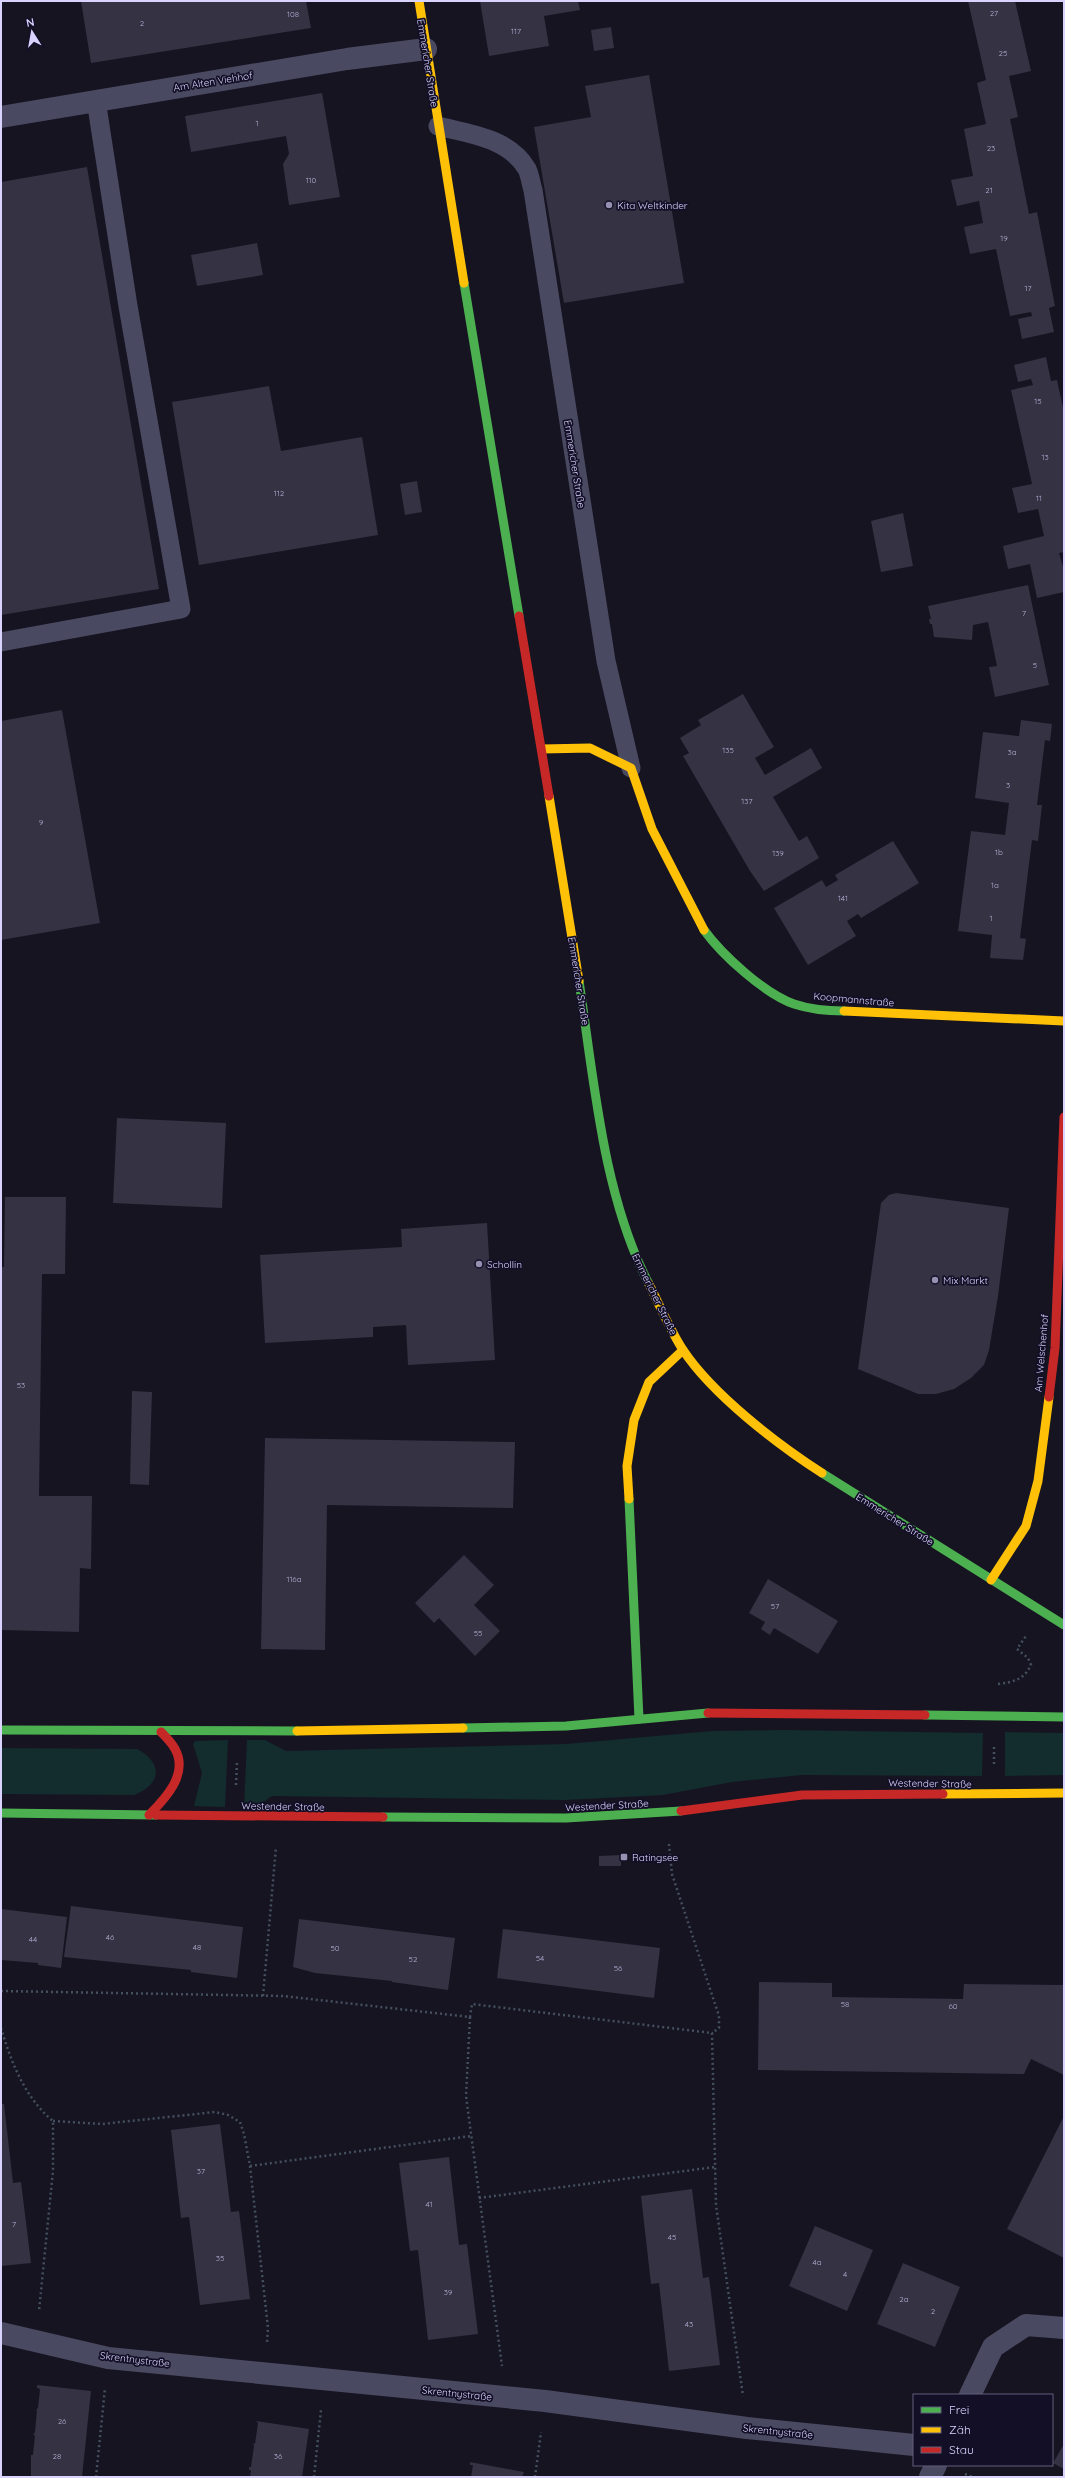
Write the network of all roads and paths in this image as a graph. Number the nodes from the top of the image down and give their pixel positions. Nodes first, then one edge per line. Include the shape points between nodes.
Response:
1 (419, 1) edge
2 (426, 49) junction
3 (96, 100) junction
4 (1, 117) edge
5 (438, 126) junction
6 (1, 642) edge
7 (542, 749) junction
8 (631, 768) junction
9 (1064, 1021) edge
10 (1064, 1117) edge
11 (1059, 1346) edge
12 (683, 1350) junction
13 (991, 1580) junction
14 (1064, 1625) edge
15 (1064, 1717) edge
16 (639, 1719) junction
17 (1, 1730) edge
18 (161, 1732) junction
19 (238, 1732) junction
20 (1064, 1793) edge
21 (1, 1813) edge
22 (665, 1813) junction
23 (149, 1814) junction
24 (235, 1816) junction
25 (279, 1817) junction
26 (1, 1991) edge
27 (263, 1996) junction
28 (470, 2017) junction
29 (1, 2028) edge
30 (712, 2033) junction
31 (53, 2121) junction
32 (471, 2136) junction
33 (250, 2166) junction
34 (715, 2167) junction
35 (479, 2198) junction
36 (1064, 2328) edge
37 (1, 2333) edge
38 (37, 2341) junction
39 (108, 2358) junction
40 (263, 2373) junction
41 (324, 2380) junction
42 (970, 2394) edge
43 (507, 2398) junction
44 (545, 2401) junction
45 (747, 2428) junction
46 (913, 2445) edge
47 (936, 2466) edge
48 (96, 2477) edge
49 (314, 2477) edge
50 (535, 2477) edge
51 (930, 2477) edge

1 - 2 main road, Emmericher Straße
2 - 3 street, Am Alten Viehhof via 347,59
2 - 5 main road, Emmericher Straße
3 - 4 street, Am Alten Viehhof
3 - 6 lane via 128,306 181,609
5 - 7 main road, Emmericher Straße
5 - 8 lane, Emmericher Straße via 493,140 514,154 527,170 534,198 606,661
7 - 8 main road via 590,748
7 - 12 main road, Emmericher Straße via 608,1164 637,1260
8 - 9 main road, Koopmannstraße via 652,829 705,931 732,961 756,982 794,1004 838,1011
10 - 11 main road, Am Welschenhof
11 - 13 main road, Am Welschenhof via 1038,1481 1026,1526
12 - 13 main road, Emmericher Straße via 713,1385 761,1429 810,1465
12 - 16 main road via 649,1382 634,1420 627,1466
13 - 14 main road, Emmericher Straße
15 - 16 main road via 711,1713
16 - 19 main road via 566,1726
17 - 18 main road
18 - 19 main road
18 - 23 main road via 176,1750 179,1771 168,1796
19 - 24 path
20 - 22 main road, Westender Straße via 802,1795
21 - 23 main road, Westender Straße
22 - 25 main road, Westender Straße via 566,1818
22 - 30 path via 672,1874 719,2016 719,2028
23 - 24 main road, Westender Straße
24 - 25 main road, Westender Straße
25 - 27 path
26 - 27 path
27 - 28 path via 283,1996
28 - 30 path via 472,2004
28 - 32 path via 466,2081
29 - 31 path via 11,2058 25,2087 39,2110
30 - 34 path
31 - 33 path via 102,2124 216,2112 240,2122
31 - 38 path via 53,2171
32 - 33 path
32 - 35 path
33 - 40 path via 268,2328
34 - 35 path
34 - 45 path via 716,2205
35 - 43 path
36 - 42 street via 1026,2325 993,2347
37 - 38 street, Skrentnystraße
38 - 39 street, Skrentnystraße
39 - 40 street, Skrentnystraße
39 - 48 path
40 - 41 street, Skrentnystraße
41 - 43 street, Skrentnystraße
41 - 49 path
43 - 44 street, Skrentnystraße
44 - 45 street, Skrentnystraße
44 - 50 path
45 - 46 street, Skrentnystraße
47 - 51 street

